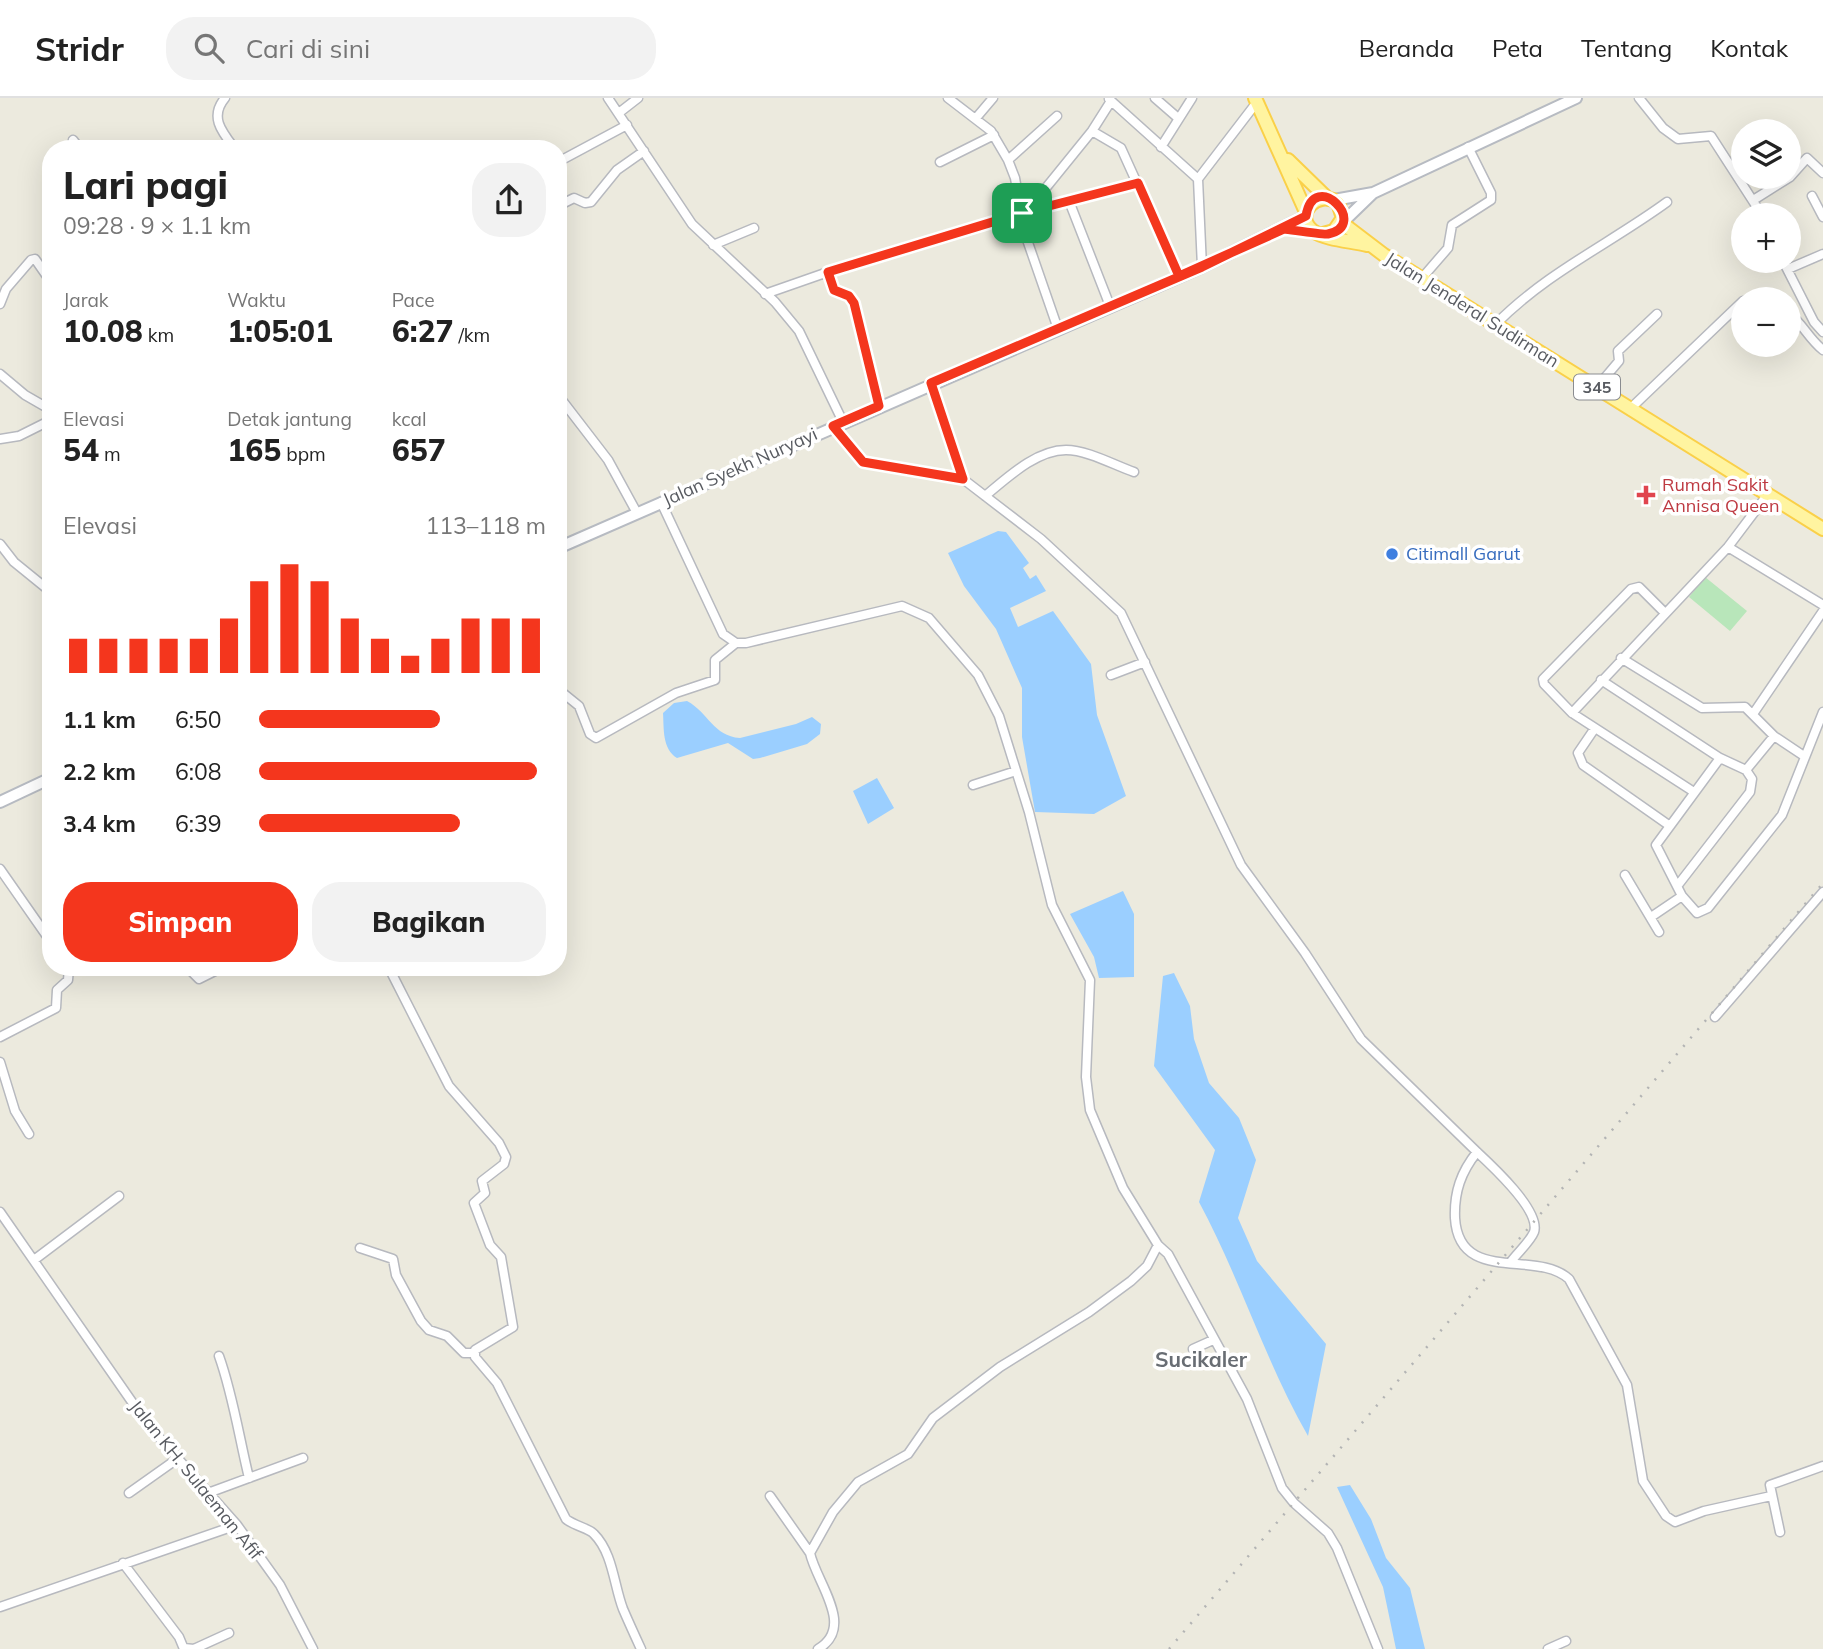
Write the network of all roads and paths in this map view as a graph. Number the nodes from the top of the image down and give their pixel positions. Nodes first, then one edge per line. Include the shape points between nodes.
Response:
1 (225, 98) edge
2 (608, 98) edge
3 (638, 98) edge
4 (948, 98) edge
5 (993, 98) edge
6 (1155, 98) edge
7 (1192, 98) edge
8 (1576, 98) edge
9 (1639, 98) edge
10 (1109, 100) edge
11 (1256, 100) edge
12 (620, 113) junction
13 (1057, 116) dead end
14 (976, 118) junction
15 (1178, 118) junction
16 (627, 125) junction
17 (1092, 131) junction
18 (994, 135) junction
19 (228, 140) edge
20 (1161, 146) junction
21 (1468, 147) junction
22 (644, 151) junction
23 (1282, 155) junction
24 (567, 157) edge
25 (1008, 160) junction
26 (940, 162) dead end
27 (1823, 173) edge
28 (1198, 179) junction
29 (1138, 183) junction
30 (1373, 193) junction
31 (1812, 197) dead end
32 (1330, 199) junction
33 (1755, 199) junction
34 (1018, 200) junction
35 (1069, 201) junction
36 (567, 202) edge
37 (1667, 202) dead end
38 (1757, 203) edge
39 (1022, 213) junction
40 (1306, 214) junction
41 (1823, 216) edge
42 (1342, 223) junction
43 (754, 228) dead end
44 (1284, 229) junction
45 (1318, 232) junction
46 (713, 245) junction
47 (1371, 246) junction
48 (1822, 257) edge
49 (1801, 265) edge
50 (1202, 267) junction
51 (42, 268) edge
52 (828, 272) junction
53 (1790, 273) edge
54 (1179, 276) junction
55 (1422, 278) junction
56 (765, 294) junction
57 (0, 304) edge
58 (1110, 306) junction
59 (1731, 313) edge
60 (1657, 314) dead end
61 (1801, 322) edge
62 (1496, 324) junction
63 (1059, 329) junction
64 (1823, 332) edge
65 (1823, 351) edge
66 (0, 374) edge
67 (931, 383) junction
68 (1597, 387) junction
69 (42, 405) edge
70 (879, 406) junction
71 (567, 407) edge
72 (1631, 408) junction
73 (838, 424) junction
74 (42, 425) edge
75 (0, 439) edge
76 (1134, 472) dead end
77 (963, 479) junction
78 (1768, 494) junction
79 (985, 496) junction
80 (661, 502) junction
81 (637, 513) junction
82 (1823, 529) edge
83 (0, 544) edge
84 (567, 544) edge
85 (1728, 547) junction
86 (42, 585) edge
87 (1823, 605) edge
88 (1823, 611) edge
89 (1664, 612) junction
90 (736, 643) junction
91 (1621, 658) junction
92 (1145, 662) junction
93 (1111, 675) dead end
94 (1601, 680) junction
95 (567, 696) edge
96 (1823, 712) edge
97 (1572, 713) junction
98 (1753, 714) junction
99 (1595, 728) junction
100 (1774, 736) junction
101 (1804, 756) junction
102 (1720, 758) junction
103 (1746, 770) junction
104 (1016, 771) junction
105 (42, 782) edge
106 (973, 785) dead end
107 (1694, 792) junction
108 (0, 802) edge
109 (1670, 826) junction
110 (0, 869) edge
111 (1625, 875) dead end
112 (1678, 885) junction
113 (1823, 892) edge
114 (1682, 896) junction
115 (1651, 918) junction
116 (42, 929) edge
117 (1659, 932) dead end
118 (68, 976) edge
119 (393, 976) edge
120 (1715, 1017) dead end
121 (0, 1037) edge
122 (0, 1062) edge
123 (29, 1134) dead end
124 (1477, 1152) junction
125 (118, 1196) dead end
126 (0, 1212) edge
127 (1158, 1245) junction
128 (360, 1248) dead end
129 (34, 1260) junction
130 (1510, 1263) junction
131 (1213, 1340) junction
132 (1193, 1349) dead end
133 (474, 1353) junction
134 (219, 1356) dead end
135 (303, 1458) dead end
136 (177, 1459) junction
137 (1823, 1466) edge
138 (249, 1478) junction
139 (129, 1493) dead end
140 (208, 1493) junction
141 (770, 1496) dead end
142 (1771, 1496) junction
143 (237, 1525) junction
144 (1780, 1532) dead end
145 (810, 1553) junction
146 (124, 1563) junction
147 (0, 1607) edge
148 (229, 1633) dead end
149 (1566, 1641) dead end
150 (821, 1648) edge
151 (184, 1649) edge
152 (313, 1649) edge
153 (641, 1649) edge
154 (1378, 1649) edge
155 (1548, 1649) edge

1 - 19 street via 218,108 219,128
2 - 12 street
3 - 12 street
4 - 14 street
5 - 14 street
6 - 15 street
7 - 15 street
8 - 21 main road
9 - 33 street via 1678,139 1711,136
10 - 17 street
10 - 20 street
11 - 23 main road
11 - 28 street
12 - 16 street
13 - 25 street
14 - 18 street
15 - 20 street
16 - 22 street
16 - 24 street
17 - 29 street via 1121,148
17 - 34 street via 1045,189
18 - 25 street
18 - 26 street
20 - 28 street
21 - 30 main road
21 - 55 street via 1491,200 1452,225 1448,248
22 - 36 street via 617,170 591,202 574,198
22 - 46 street via 687,218
23 - 32 main road
23 - 40 main road
25 - 34 street
27 - 33 street via 1807,158 1790,177
28 - 50 street
29 - 35 street
29 - 54 street
30 - 32 main road
30 - 42 main road
31 - 41 street
32 - 40 main road via 1316,200
32 - 42 main road via 1343,213
33 - 38 street
34 - 39 street
35 - 39 street
35 - 58 street
37 - 62 street via 1580,257
39 - 52 street
39 - 63 street via 1024,231
40 - 44 main road, Jalan Syekh Nuryayi
40 - 45 main road
42 - 45 main road via 1334,231
42 - 47 main road, Jalan Jenderal Sudirman / 345
43 - 46 street
44 - 45 main road
44 - 50 main road, Jalan Syekh Nuryayi
45 - 47 main road, Jalan Jenderal Sudirman / 345
46 - 56 street
47 - 55 main road, Jalan Jenderal Sudirman / 345
48 - 49 street
50 - 54 main road, Jalan Syekh Nuryayi
51 - 57 street via 35,259 30,260
52 - 56 street
52 - 70 street via 834,290 854,303
53 - 64 street
54 - 58 main road, Jalan Syekh Nuryayi
55 - 62 main road, Jalan Jenderal Sudirman / 345
56 - 73 street via 802,335
58 - 63 main road, Jalan Syekh Nuryayi
59 - 72 street
60 - 68 street via 1618,351 1619,361
61 - 65 street
62 - 68 main road, Jalan Jenderal Sudirman / 345
63 - 67 main road, Jalan Syekh Nuryayi
66 - 69 street
67 - 70 main road, Jalan Syekh Nuryayi
67 - 77 street
68 - 72 main road, Jalan Jenderal Sudirman / 345
70 - 73 main road, Jalan Syekh Nuryayi
71 - 81 street via 608,460
72 - 78 main road, Jalan Jenderal Sudirman / 345
73 - 77 street via 863,462
73 - 80 main road, Jalan Syekh Nuryayi
74 - 75 street
76 - 79 street via 1075,452 1057,451 1022,467
77 - 79 street
78 - 82 main road, Jalan Jenderal Sudirman / 345
78 - 85 street
79 - 92 street via 1041,539 1121,613
80 - 81 main road, Jalan Syekh Nuryayi
80 - 90 street via 723,634
81 - 84 main road, Jalan Syekh Nuryayi
83 - 86 street
85 - 87 street
85 - 89 street
88 - 98 street
89 - 91 street
89 - 97 street via 1639,587 1631,589 1544,675 1544,684
90 - 95 street via 715,660 715,680 676,693 596,738 579,706
90 - 104 street via 891,607 922,613 978,675 999,716
91 - 94 street
91 - 98 street via 1702,708 1739,706
92 - 93 street
92 - 124 street via 1241,865 1362,1039
94 - 97 street
94 - 102 street
96 - 101 street
97 - 99 street
98 - 100 street
99 - 107 street
99 - 109 street via 1578,752 1583,765
100 - 101 street
100 - 103 street
101 - 114 street via 1782,815 1707,908 1697,913
102 - 103 street
102 - 107 street
103 - 112 street via 1752,779 1750,792
104 - 106 street
104 - 127 street via 1052,905 1090,979 1086,1077 1090,1110 1123,1188
105 - 108 main road
107 - 109 street
109 - 112 street via 1656,845
110 - 116 street
111 - 115 street
112 - 114 street
113 - 120 street
114 - 115 street
115 - 117 street
118 - 121 street via 57,990 56,1009
119 - 133 street via 449,1086 506,1157 504,1164 482,1181 485,1193 474,1203 490,1245 501,1257 513,1328
122 - 123 street via 15,1111
124 - 130 street via 1517,1191 1534,1224 1534,1232
124 - 130 street via 1455,1194 1456,1230 1474,1255
125 - 129 street
126 - 129 street, Jalan KH. Sulaeman Afif
127 - 131 street via 1168,1254
127 - 145 street via 1147,1266 1122,1289 1000,1367 933,1418 908,1454 858,1482
128 - 133 street via 393,1259 396,1275 424,1325 447,1336 464,1353
129 - 136 street, Jalan KH. Sulaeman Afif via 148,1425
130 - 142 street via 1552,1269 1569,1279 1627,1385 1641,1476 1666,1516 1675,1521
131 - 132 street
131 - 154 street via 1247,1399 1282,1488 1328,1533 1337,1548
133 - 153 street via 496,1383 566,1519 597,1537
134 - 138 street
135 - 138 street
136 - 139 street
136 - 140 street, Jalan KH. Sulaeman Afif
137 - 142 street via 1773,1482
138 - 140 street
140 - 143 street, Jalan KH. Sulaeman Afif
141 - 145 street
142 - 144 street
143 - 146 street
143 - 152 street, Jalan KH. Sulaeman Afif via 280,1585
145 - 150 street via 835,1618
146 - 147 street
146 - 151 street
148 - 151 street
149 - 155 street

